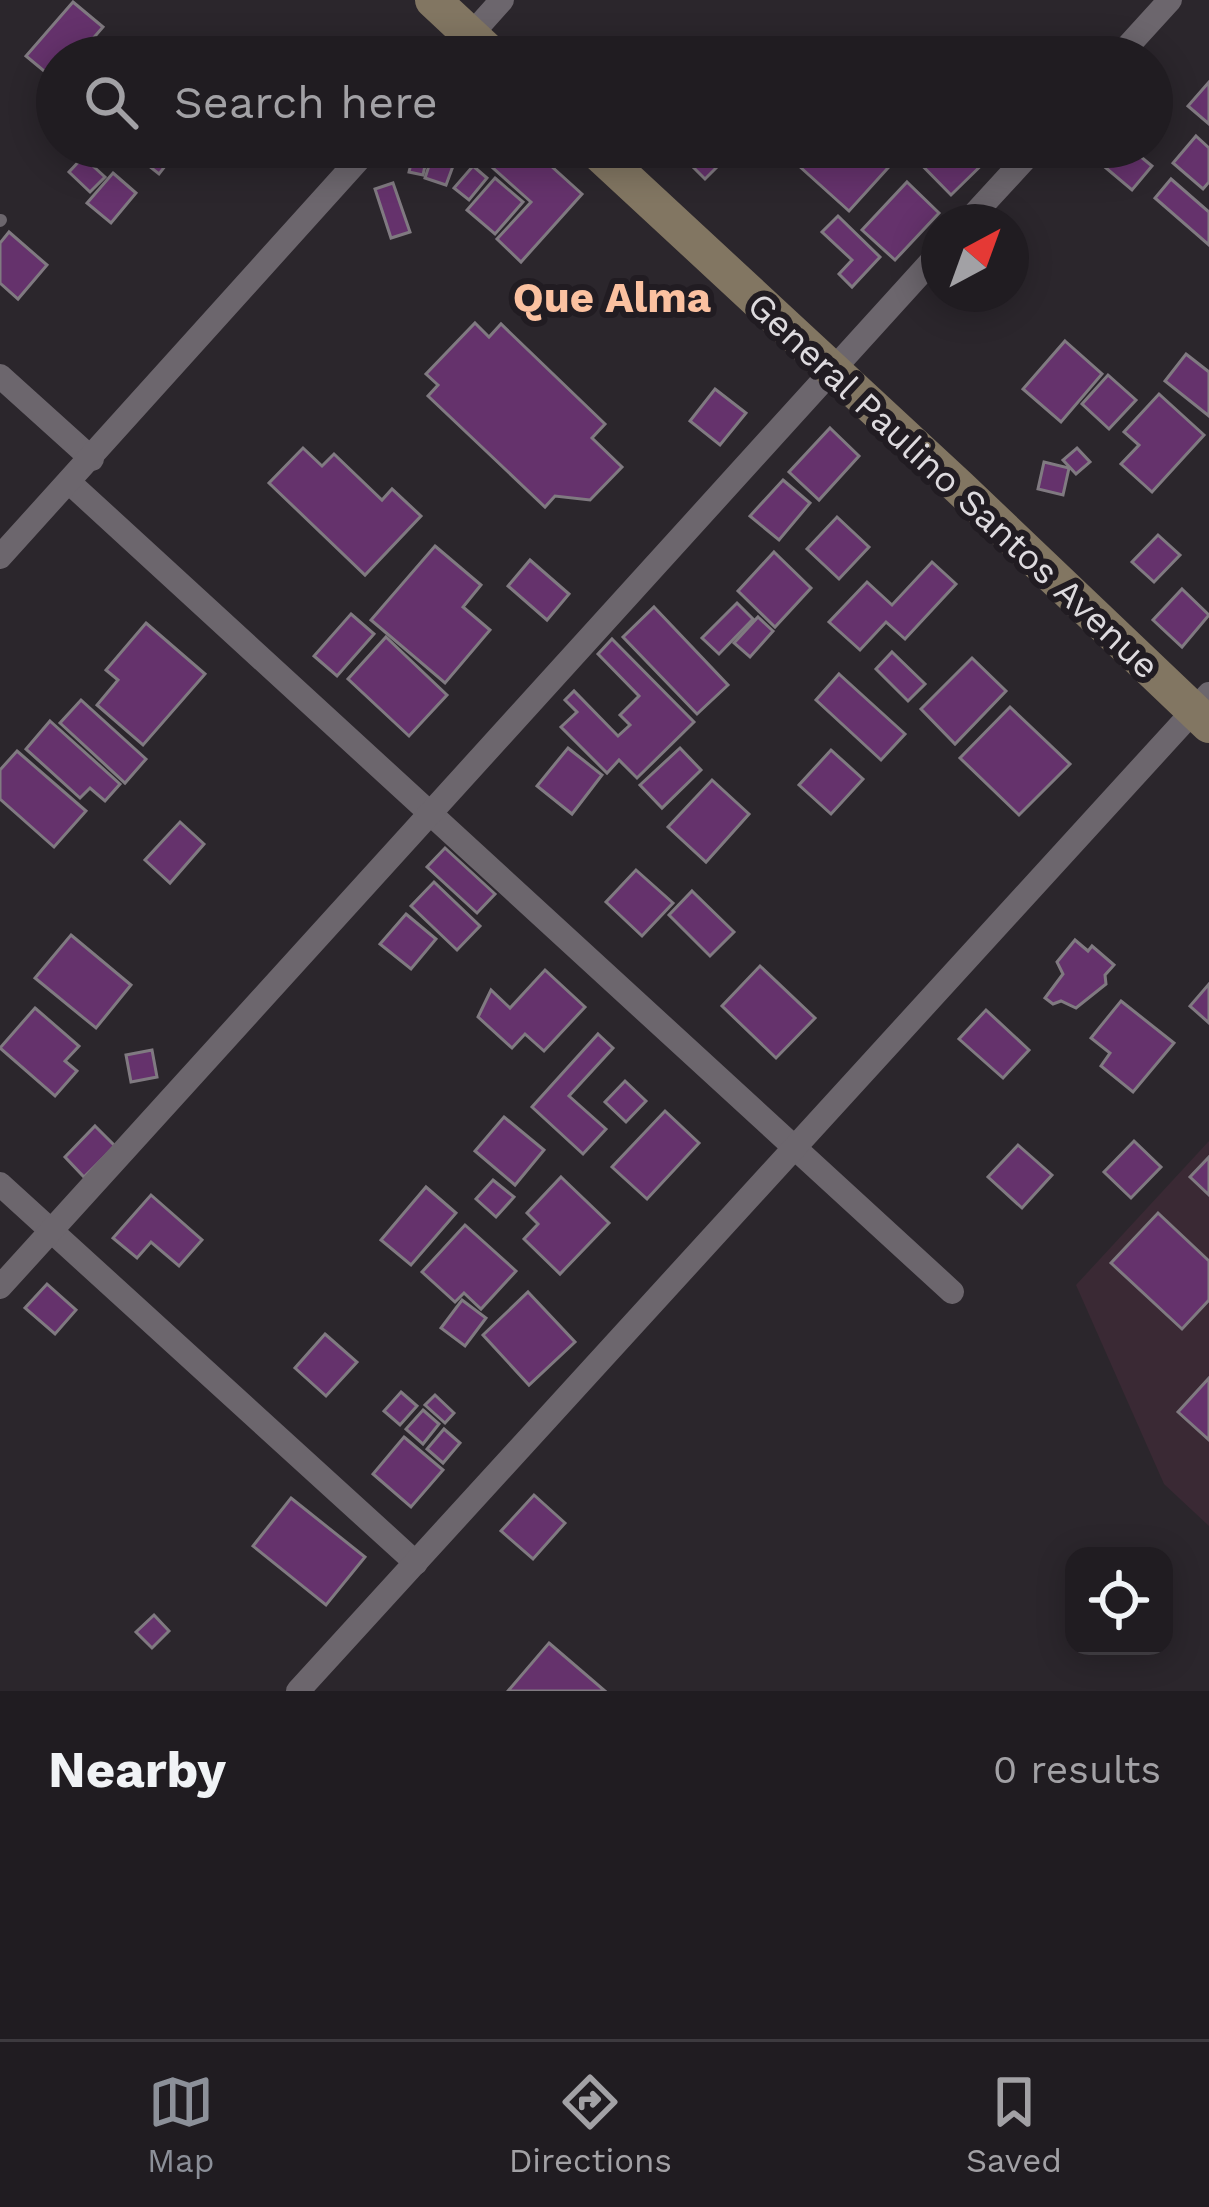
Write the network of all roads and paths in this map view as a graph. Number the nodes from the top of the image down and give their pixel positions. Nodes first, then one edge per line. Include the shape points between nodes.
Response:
1 (433, 0) edge
2 (502, 0) edge
3 (1170, 0) edge
4 (461, 36) edge
5 (480, 36) edge
6 (1137, 36) edge
7 (351, 168) edge
8 (615, 168) edge
9 (1017, 168) edge
10 (984, 204) edge
11 (921, 273) edge
12 (832, 369) junction
13 (0, 376) edge
14 (92, 459) junction
15 (70, 483) junction
16 (0, 557) edge
17 (1204, 710) edge
18 (432, 811) junction
19 (794, 1145) junction
20 (0, 1184) edge
21 (52, 1230) junction
22 (0, 1288) edge
23 (952, 1292) dead end
24 (416, 1563) junction
25 (298, 1691) edge

1 - 4 main road
2 - 5 street
3 - 6 street
7 - 14 street
8 - 12 main road, General Paulino Santos Avenue
9 - 10 street
11 - 12 street
12 - 17 main road, General Paulino Santos Avenue
12 - 18 street
13 - 14 street
14 - 15 street
15 - 16 street
15 - 18 street
17 - 19 street
18 - 19 street
18 - 21 street
19 - 23 street
19 - 24 street
20 - 21 street
21 - 22 street
21 - 24 street
24 - 25 street

